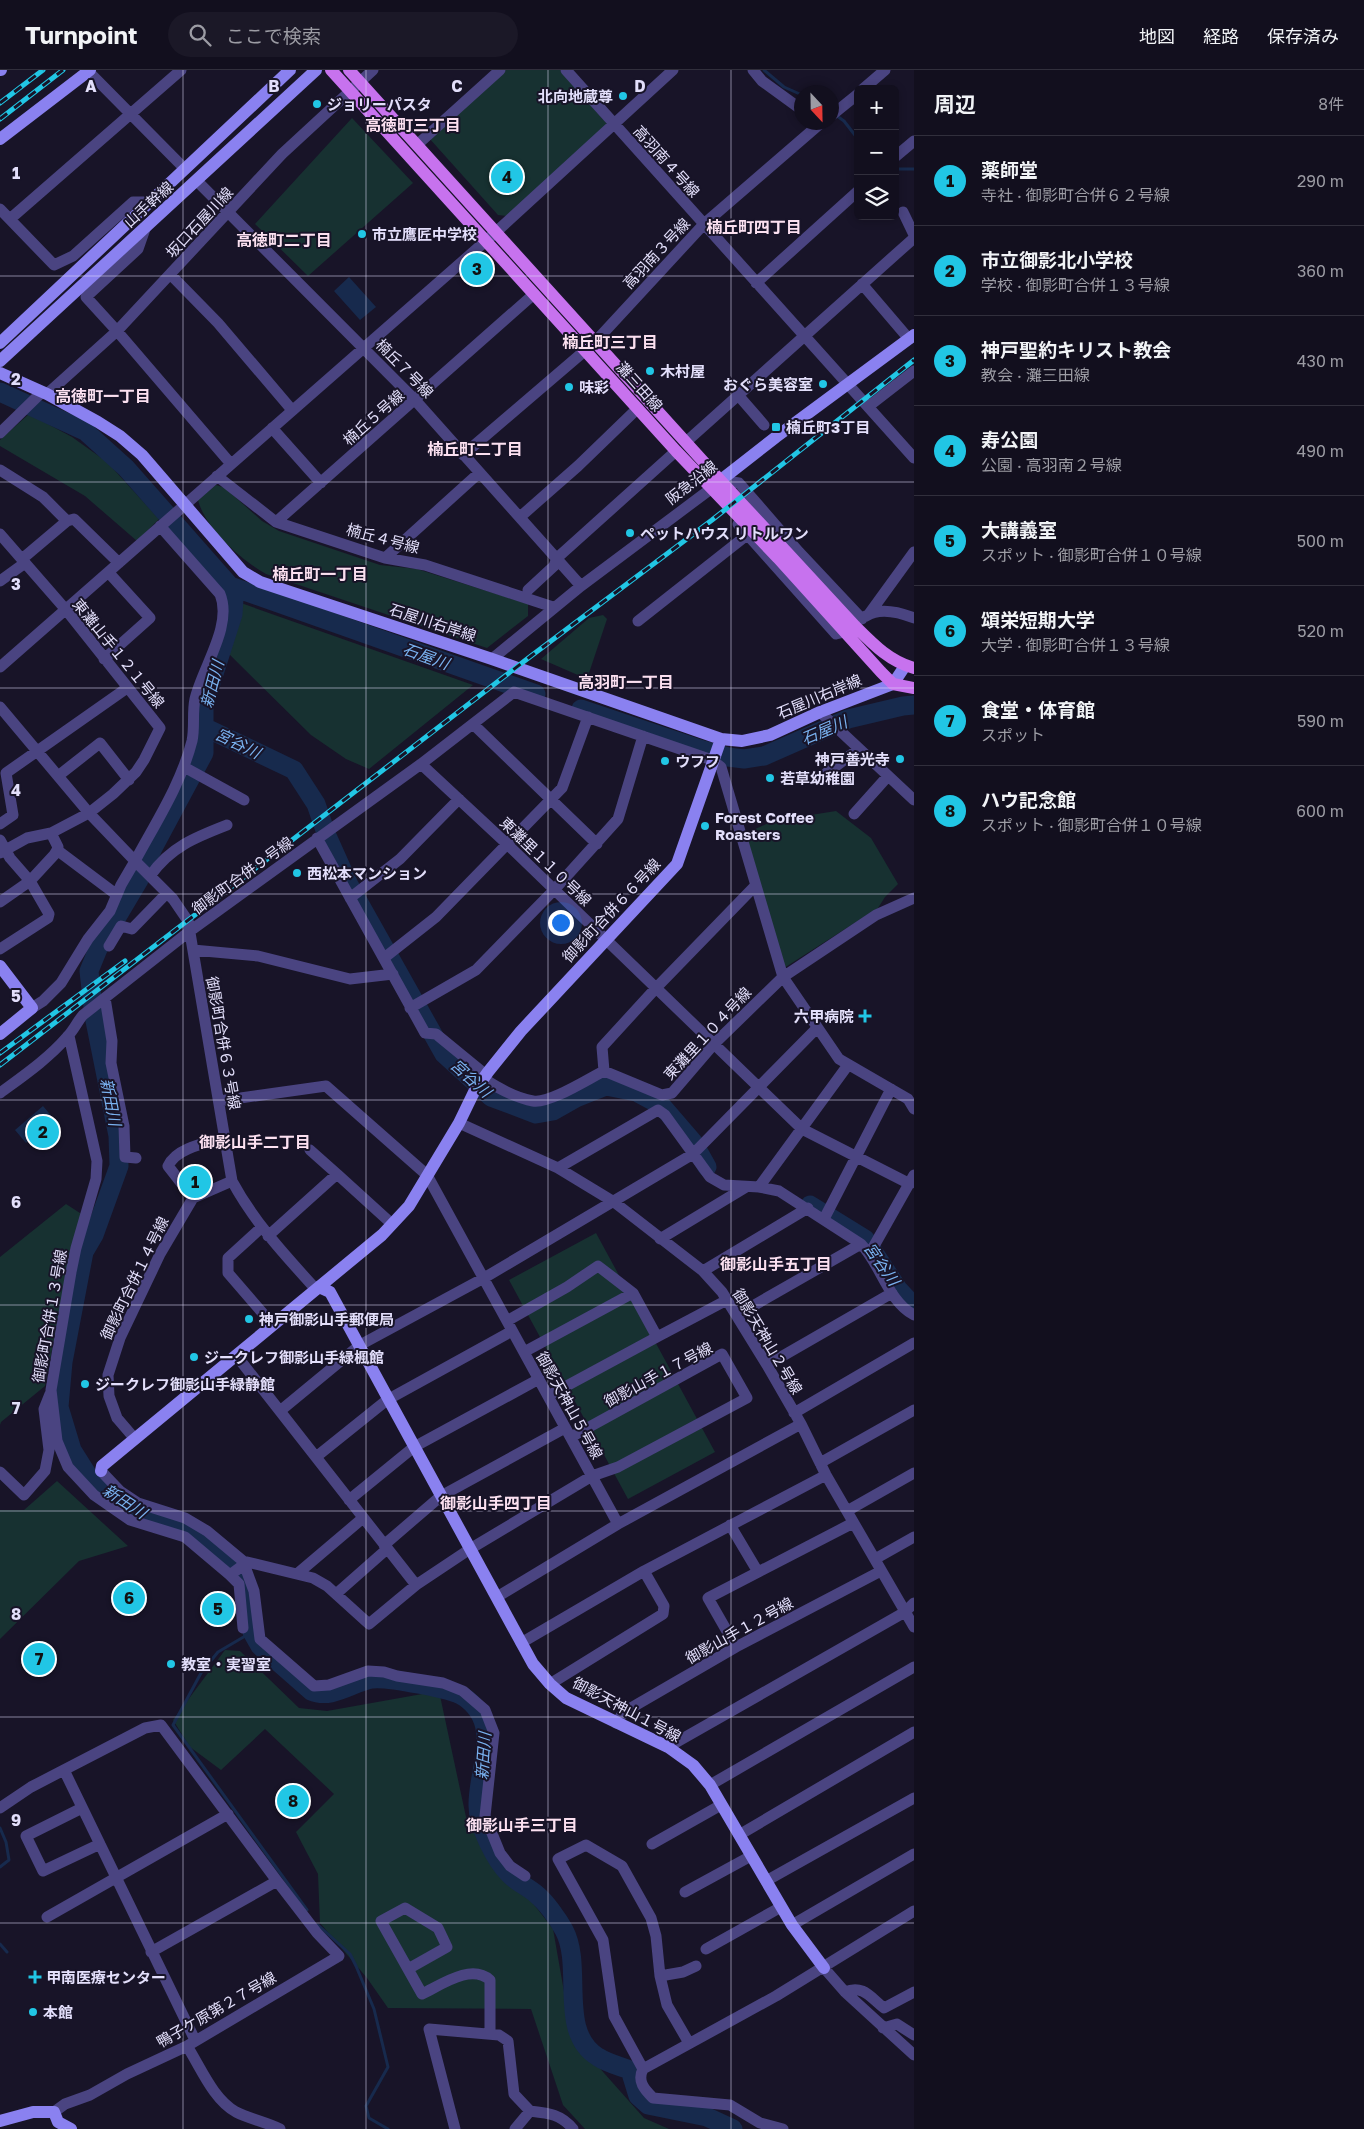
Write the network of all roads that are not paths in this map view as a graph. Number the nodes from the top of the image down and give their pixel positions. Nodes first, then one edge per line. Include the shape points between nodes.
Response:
1 (89, 70) edge
2 (182, 70) edge
3 (290, 70) edge
4 (316, 70) edge
5 (330, 70) edge
6 (348, 70) edge
7 (374, 70) edge
8 (500, 70) edge
9 (566, 70) edge
10 (673, 70) edge
11 (752, 70) edge
12 (885, 70) edge
13 (868, 85) edge
14 (355, 86) junction
15 (853, 98) edge
16 (794, 104) edge
17 (839, 109) edge
18 (132, 114) junction
19 (614, 125) junction
20 (812, 130) edge
21 (0, 139) edge
22 (914, 141) edge
23 (418, 144) junction
24 (899, 154) edge
25 (185, 169) junction
26 (196, 181) junction
27 (854, 195) edge
28 (148, 202) junction
29 (0, 209) edge
30 (228, 212) junction
31 (902, 212) dead end
32 (10, 219) junction
33 (704, 224) junction
34 (145, 228) junction
35 (491, 236) junction
36 (912, 242) edge
37 (171, 275) junction
38 (756, 282) junction
39 (862, 284) junction
40 (534, 294) junction
41 (117, 331) junction
42 (804, 336) junction
43 (912, 337) edge
44 (0, 343) edge
45 (590, 346) junction
46 (364, 347) junction
47 (0, 361) edge
48 (914, 371) edge
49 (0, 373) edge
50 (847, 384) junction
51 (41, 395) junction
52 (738, 395) junction
53 (415, 400) junction
54 (869, 406) junction
55 (638, 408) junction
56 (292, 410) junction
57 (764, 425) dead end
58 (272, 428) junction
59 (0, 433) edge
60 (686, 442) junction
61 (676, 450) junction
62 (464, 455) junction
63 (914, 458) edge
64 (231, 464) junction
65 (0, 470) edge
66 (479, 473) junction
67 (217, 476) junction
68 (321, 483) junction
69 (713, 486) junction
70 (180, 509) junction
71 (520, 517) junction
72 (67, 521) junction
73 (276, 522) junction
74 (162, 525) junction
75 (747, 535) junction
76 (1, 538) edge
77 (914, 552) edge
78 (385, 558) junction
79 (558, 558) junction
80 (24, 561) junction
81 (119, 563) junction
82 (109, 573) junction
83 (0, 581) edge
84 (580, 586) junction
85 (528, 590) dead end
86 (553, 607) junction
87 (67, 611) junction
88 (914, 618) edge
89 (638, 621) dead end
90 (858, 623) junction
91 (492, 658) junction
92 (104, 659) junction
93 (0, 667) edge
94 (910, 667) edge
95 (893, 684) junction
96 (126, 688) junction
97 (914, 688) edge
98 (0, 707) edge
99 (823, 715) junction
100 (588, 717) junction
101 (473, 724) junction
102 (643, 736) junction
103 (720, 739) junction
104 (859, 749) junction
105 (38, 752) junction
106 (712, 760) junction
107 (421, 764) junction
108 (190, 770) junction
109 (58, 776) junction
110 (888, 776) junction
111 (129, 780) junction
112 (817, 780) dead end
113 (913, 798) edge
114 (459, 799) junction
115 (551, 799) junction
116 (244, 800) dead end
117 (89, 813) junction
118 (854, 814) dead end
119 (0, 824) edge
120 (227, 824) dead end
121 (51, 833) junction
122 (320, 836) junction
123 (507, 844) junction
124 (597, 844) junction
125 (2, 848) edge
126 (57, 850) junction
127 (142, 869) junction
128 (30, 881) junction
129 (755, 886) junction
130 (554, 890) junction
131 (167, 893) junction
132 (117, 895) junction
133 (351, 897) junction
134 (914, 898) edge
135 (0, 902) edge
136 (189, 926) junction
137 (606, 939) junction
138 (109, 946) dead end
139 (0, 949) edge
140 (193, 950) junction
141 (384, 958) junction
142 (1, 970) edge
143 (393, 974) junction
144 (783, 977) junction
145 (656, 988) junction
146 (102, 1000) junction
147 (32, 1008) junction
148 (410, 1008) junction
149 (817, 1028) junction
150 (0, 1034) edge
151 (69, 1036) junction
152 (714, 1044) junction
153 (848, 1065) junction
154 (604, 1071) junction
155 (485, 1077) junction
156 (758, 1087) junction
157 (891, 1090) junction
158 (0, 1093) edge
159 (219, 1101) junction
160 (914, 1109) edge
161 (459, 1123) junction
162 (802, 1129) junction
163 (225, 1138) junction
164 (310, 1150) dead end
165 (693, 1154) junction
166 (856, 1156) junction
167 (136, 1158) dead end
168 (558, 1168) junction
169 (337, 1174) junction
170 (427, 1175) junction
171 (912, 1179) edge
172 (232, 1181) junction
173 (762, 1184) junction
174 (746, 1187) junction
175 (193, 1198) junction
176 (614, 1202) junction
177 (808, 1208) junction
178 (826, 1215) junction
179 (392, 1224) junction
180 (265, 1232) junction
181 (660, 1238) junction
182 (861, 1244) junction
183 (872, 1250) junction
184 (703, 1272) junction
185 (484, 1278) junction
186 (319, 1287) junction
187 (633, 1293) junction
188 (892, 1293) junction
189 (727, 1300) junction
190 (914, 1314) edge
191 (737, 1315) junction
192 (273, 1325) junction
193 (510, 1326) junction
194 (657, 1337) junction
195 (914, 1343) edge
196 (360, 1345) junction
197 (524, 1352) junction
198 (236, 1355) junction
199 (767, 1365) junction
200 (538, 1379) junction
201 (51, 1390) junction
202 (548, 1396) junction
203 (387, 1400) junction
204 (914, 1410) edge
205 (280, 1411) junction
206 (794, 1413) junction
207 (801, 1424) junction
208 (568, 1432) junction
209 (135, 1439) junction
210 (414, 1447) junction
211 (316, 1457) junction
212 (820, 1463) junction
213 (101, 1471) joint
214 (0, 1472) edge
215 (914, 1473) edge
216 (826, 1475) junction
217 (592, 1476) junction
218 (441, 1496) junction
219 (349, 1500) junction
220 (847, 1511) junction
221 (363, 1518) junction
222 (853, 1523) junction
223 (618, 1524) junction
224 (730, 1525) junction
225 (914, 1537) edge
226 (386, 1547) junction
227 (470, 1549) junction
228 (875, 1559) junction
229 (242, 1564) junction
230 (644, 1570) junction
231 (881, 1571) junction
232 (758, 1572) junction
233 (230, 1574) junction
234 (297, 1574) junction
235 (416, 1585) junction
236 (336, 1594) junction
237 (497, 1597) junction
238 (914, 1603) edge
239 (905, 1612) junction
240 (244, 1628) dead end
241 (914, 1628) edge
242 (521, 1643) junction
243 (736, 1647) junction
244 (914, 1667) edge
245 (550, 1684) junction
246 (616, 1723) junction
247 (914, 1732) edge
248 (668, 1747) junction
249 (64, 1770) junction
250 (710, 1785) junction
251 (914, 1798) edge
252 (721, 1805) junction
253 (0, 1808) edge
254 (82, 1808) junction
255 (228, 1814) junction
256 (739, 1835) junction
257 (100, 1844) junction
258 (652, 1844) dead end
259 (914, 1854) edge
260 (751, 1856) junction
261 (525, 1876) dead end
262 (116, 1877) junction
263 (277, 1881) junction
264 (766, 1881) junction
265 (685, 1892) dead end
266 (781, 1907) junction
267 (914, 1911) edge
268 (47, 1917) dead end
269 (792, 1925) junction
270 (706, 1949) dead end
271 (152, 1952) junction
272 (696, 1966) dead end
273 (824, 1968) junction
274 (408, 1969) junction
275 (660, 1976) junction
276 (845, 1992) junction
277 (914, 1992) edge
278 (883, 2028) junction
279 (490, 2034) junction
280 (914, 2035) edge
281 (191, 2043) junction
282 (688, 2043) junction
283 (914, 2055) edge
284 (643, 2069) junction
285 (530, 2111) junction
286 (54, 2112) junction
287 (0, 2121) edge
288 (71, 2129) edge
289 (280, 2129) edge
290 (455, 2129) edge
291 (515, 2129) edge
292 (573, 2129) edge
293 (783, 2129) edge

1 - 18 street
1 - 21 street
2 - 18 street
3 - 25 street, 山手幹線
4 - 26 street, 山手幹線
5 - 14 main road, 灘三田線
6 - 14 main road, 灘三田線
7 - 14 street, 坂口石屋川線
8 - 23 street
9 - 19 street, 高羽南４号線
10 - 19 street
11 - 16 street
12 - 13 street
14 - 23 main road, 灘三田線
14 - 30 street, 坂口石屋川線 via 282,154
14 - 35 main road, 灘三田線
15 - 17 street
18 - 25 street
18 - 32 street
19 - 33 street, 高羽南４号線
19 - 35 street
20 - 33 street, 高羽南３号線
22 - 24 street
23 - 35 main road, 灘三田線
25 - 28 street, 山手幹線
26 - 30 street, 楠丘７号線
26 - 34 street, 山手幹線
27 - 38 street
28 - 32 street via 133,202 73,256 54,265
28 - 44 street, 山手幹線
29 - 32 street
30 - 37 street, 坂口石屋川線
30 - 46 street, 楠丘７号線
31 - 36 street
33 - 38 street, 高羽南４号線
33 - 45 street, 高羽南３号線
34 - 41 street via 138,249 86,298
34 - 47 street, 山手幹線
35 - 40 main road, 灘三田線
35 - 45 main road, 灘三田線
35 - 46 street
36 - 39 street
37 - 41 street, 坂口石屋川線
37 - 56 street via 218,323
38 - 42 street, 高羽南４号線
39 - 42 street
39 - 43 street
40 - 45 main road, 灘三田線
40 - 53 street, 楠丘５号線
41 - 51 street, 坂口石屋川線
41 - 64 street
42 - 50 street, 高羽南４号線
42 - 52 street
43 - 50 street, 阪急沿線
45 - 55 main road, 灘三田線
45 - 60 main road, 灘三田線
45 - 62 street, 高羽南３号線
46 - 53 street, 楠丘７号線
46 - 56 street
48 - 54 street
49 - 51 street, 石屋川右岸線
50 - 54 street, 高羽南４号線
50 - 69 street, 阪急沿線
51 - 59 street, 坂口石屋川線
51 - 70 street, 石屋川右岸線 via 120,436 142,455
52 - 57 street
52 - 60 street
53 - 62 street, 楠丘７号線
53 - 68 street, 楠丘５号線
54 - 63 street, 高羽南４号線
55 - 61 main road, 灘三田線
55 - 71 street
56 - 58 street
58 - 64 street
58 - 68 street
60 - 69 main road, 灘三田線
61 - 69 main road, 灘三田線
61 - 79 street
62 - 66 street, 楠丘７号線
64 - 67 street
65 - 72 street via 43,497
66 - 71 street, 楠丘７号線
66 - 78 street
67 - 70 street
67 - 73 street, 楠丘４号線
68 - 73 street, 楠丘５号線
69 - 75 street
69 - 84 street, 阪急沿線
69 - 90 main road, 灘三田線
69 - 90 street via 739,483
70 - 74 street
70 - 91 street, 石屋川右岸線 via 243,572 260,582
71 - 79 street, 楠丘７号線
72 - 80 street
72 - 81 street via 74,519
73 - 78 street, 楠丘４号線
74 - 81 street
74 - 108 street via 220,594 224,604 224,618 195,699
75 - 89 street
75 - 90 street via 836,634
76 - 80 street, 東灘山手１２１号線
77 - 90 street
78 - 86 street, 楠丘４号線 via 426,565
79 - 84 street, 楠丘７号線
79 - 85 street via 554,566
80 - 83 street
80 - 87 street, 東灘山手１２１号線
81 - 82 street
82 - 87 street
82 - 92 street via 150,618
84 - 86 street, 阪急沿線
86 - 91 street, 阪急沿線
87 - 92 street, 東灘山手１２１号線
87 - 93 street
88 - 90 street via 890,611
90 - 94 main road, 灘三田線 via 876,648
90 - 95 main road, 灘三田線
91 - 103 street, 石屋川右岸線
92 - 96 street, 東灘山手１２１号線
94 - 95 street
95 - 97 main road
95 - 99 street, 石屋川右岸線
96 - 105 street
96 - 111 street, 東灘山手１２１号線 via 160,728 144,760
98 - 105 street
99 - 103 street, 石屋川右岸線 via 770,734 742,740
99 - 104 street
100 - 101 street, 御影町合併９号線 via 514,692
100 - 102 street
100 - 115 street via 562,788
101 - 107 street, 御影町合併９号線
101 - 115 street
102 - 106 street
102 - 124 street via 618,819
103 - 106 street, 御影町合併６６号線
104 - 110 street
104 - 112 street
105 - 109 street
105 - 119 street via 6,773 13,815
106 - 129 street via 721,767
106 - 137 street, 御影町合併６６号線 via 677,864
107 - 114 street, 東灘里１１０号線
107 - 122 street, 御影町合併９号線
108 - 116 street
108 - 127 street via 178,782
109 - 111 street via 100,743
109 - 117 street
110 - 113 street
110 - 118 street
111 - 117 street, 東灘山手１２１号線
114 - 123 street, 東灘里１１０号線
114 - 133 street via 400,859
115 - 123 street
115 - 124 street
117 - 121 street, 東灘山手１２１号線
117 - 127 street
120 - 127 street via 193,838 161,861
121 - 125 street, 東灘山手１２１号線
121 - 126 street
122 - 133 street
122 - 136 street, 御影町合併９号線
123 - 130 street, 東灘里１１０号線
123 - 141 street via 436,917
124 - 130 street
125 - 128 street
126 - 128 street
126 - 132 street
127 - 131 street
127 - 132 street
128 - 135 street
128 - 139 street via 48,918
129 - 144 street
129 - 145 street
130 - 137 street, 東灘里１１０号線
130 - 148 street via 476,970
131 - 136 street
131 - 138 street via 132,929 121,926
132 - 147 street via 110,911 61,983 44,1001
133 - 141 street
134 - 144 street, 東灘里１０４号線 via 876,915
136 - 140 street, 御影町合併６３号線
136 - 146 street, 御影町合併９号線
137 - 145 street, 東灘里１１０号線
137 - 155 street, 御影町合併６６号線 via 521,1031
140 - 143 street via 258,956 350,978
140 - 159 street, 御影町合併６３号線
141 - 143 street
142 - 147 street
143 - 148 street
144 - 149 street
144 - 152 street, 東灘里１０４号線
145 - 152 street, 東灘里１１０号線
145 - 154 street via 602,1047
146 - 151 street, 御影町合併９号線 via 76,1022
146 - 167 street via 112,1041 111,1063 124,1126 126,1157
147 - 150 street
148 - 155 street via 430,1034
149 - 153 street via 839,1059
149 - 156 street
151 - 158 street, 御影町合併９号線 via 33,1069
151 - 201 street, 御影町合併１３号線 via 97,1161 96,1179 74,1256
152 - 154 street, 東灘里１０４号線 via 672,1093 662,1095
152 - 156 street, 東灘里１１０号線
153 - 157 street
153 - 162 street
154 - 155 street via 550,1098 534,1102 498,1088
155 - 161 street, 御影町合併６６号線
156 - 162 street, 東灘里１１０号線
156 - 165 street
157 - 160 street via 908,1099
157 - 166 street
159 - 163 street, 御影町合併６３号線
159 - 170 street, 御影天神山５号線 via 326,1086
161 - 168 street, 御影天神山２号線
161 - 170 street, 御影町合併６６号線
162 - 166 street, 東灘里１１０号線
162 - 173 street
163 - 172 street, 御影町合併６３号線
163 - 175 street via 179,1154 168,1166
164 - 169 street
165 - 168 street via 658,1110
165 - 174 street via 710,1177 724,1185
165 - 176 street
166 - 171 street, 東灘里１１０号線
166 - 178 street
168 - 176 street, 御影天神山２号線
169 - 179 street
169 - 180 street
170 - 179 street, 御影町合併６６号線 via 409,1206
170 - 185 street, 御影天神山５号線
171 - 183 street
172 - 175 street
172 - 180 street, 御影町合併６３号線
173 - 174 street
173 - 177 street
174 - 181 street
175 - 209 street, 御影町合併１４号線 via 160,1254 120,1338 108,1375 109,1396 117,1418
176 - 181 street, 御影天神山２号線
176 - 185 street
177 - 178 street
177 - 184 street
178 - 182 street
179 - 186 street, 御影町合併６６号線 via 382,1236
180 - 186 street, 御影町合併６３号線 via 312,1285
180 - 192 street via 228,1258 228,1273
181 - 184 street, 御影天神山２号線
182 - 183 street
182 - 191 street
183 - 188 street
184 - 189 street, 御影天神山２号線
185 - 193 street, 御影天神山５号線
185 - 196 street
186 - 192 street, 御影町合併６６号線
186 - 196 street, 御影天神山１号線 via 330,1292
187 - 193 street via 598,1266
187 - 194 street
187 - 197 street
188 - 190 street via 904,1310
188 - 199 street
189 - 191 street, 御影天神山２号線
189 - 194 street
191 - 199 street, 御影天神山２号線
192 - 198 street, 御影町合併６６号線
193 - 197 street, 御影天神山５号線
193 - 203 street
194 - 202 street
195 - 206 street
196 - 203 street, 御影天神山１号線
196 - 205 street
197 - 200 street, 御影天神山５号線
198 - 205 street
198 - 209 street, 御影町合併６６号線
199 - 206 street, 御影天神山２号線
200 - 202 street, 御影天神山５号線
200 - 210 street
201 - 214 street via 44,1409 49,1450 45,1471 24,1495
201 - 233 street, 御影町合併１３号線 via 57,1441 68,1467 88,1489 130,1520 185,1537
202 - 208 street, 御影天神山５号線
203 - 210 street, 御影天神山１号線
203 - 211 street
204 - 212 street
205 - 211 street
206 - 207 street, 御影天神山２号線
207 - 212 street, 御影天神山２号線
207 - 223 street
208 - 217 street, 御影天神山５号線
208 - 217 street, 御影山手１７号線 via 722,1354 746,1398 618,1468
208 - 218 street
209 - 213 street, 御影町合併６６号線 via 102,1466
210 - 218 street, 御影天神山１号線
210 - 219 street
211 - 219 street
212 - 216 street, 御影天神山２号線
213 - 229 street via 120,1491 138,1503 185,1518 207,1531
215 - 220 street
216 - 220 street, 御影天神山２号線
216 - 224 street
217 - 223 street, 御影天神山５号線
217 - 227 street
218 - 226 street
218 - 227 street, 御影天神山１号線
219 - 221 street
220 - 222 street, 御影天神山２号線
221 - 226 street
221 - 234 street
222 - 228 street, 御影天神山２号線
222 - 232 street
223 - 237 street
224 - 230 street
224 - 232 street
225 - 228 street
226 - 235 street
226 - 236 street
227 - 235 street
227 - 237 street, 御影天神山１号線
228 - 231 street, 御影天神山２号線
229 - 233 street
229 - 234 street
229 - 261 street via 254,1591 260,1639 314,1686 329,1685 368,1671 384,1672 443,1683 463,1691 485,1710 494,1733 485,1816 500,1853 510,1866
230 - 242 street
230 - 245 street via 664,1606 663,1614
231 - 239 street, 御影天神山２号線
231 - 243 street, 御影山手１２号線
232 - 243 street via 708,1598
233 - 240 street via 239,1584
234 - 236 street via 320,1582
235 - 236 street via 369,1624
237 - 242 street, 御影天神山１号線
238 - 239 street
239 - 241 street, 御影天神山２号線
239 - 248 street
242 - 245 street, 御影天神山１号線
243 - 246 street, 御影山手１２号線 via 624,1712
244 - 250 street
245 - 246 street, 御影天神山１号線 via 566,1698
246 - 248 street, 御影天神山１号線
247 - 256 street
248 - 250 street, 御影天神山１号線 via 693,1765
249 - 253 street
249 - 254 street
249 - 255 street via 145,1728 162,1725
250 - 252 street, 御影天神山１号線
251 - 264 street
252 - 256 street, 御影天神山１号線
252 - 258 street
254 - 257 street
254 - 257 street via 26,1836 43,1871
255 - 262 street
255 - 263 street
256 - 260 street, 御影天神山１号線
257 - 262 street
259 - 269 street
260 - 264 street, 御影天神山１号線
260 - 265 street
262 - 268 street
262 - 271 street
263 - 271 street
263 - 281 street, 鴨子ケ原第２７号線 via 339,1956
264 - 266 street, 御影天神山１号線
266 - 269 street, 御影天神山１号線
266 - 270 street
267 - 273 street
269 - 273 street, 御影天神山１号線
271 - 281 street
272 - 275 street
273 - 276 street, 御影天神山１号線
273 - 282 street
274 - 274 street via 381,1921 405,1908 438,1928 447,1947
274 - 279 street via 422,1994 462,1974 484,1975 490,1980
275 - 282 street via 667,2005
275 - 284 street via 651,1918 622,1866 586,1845 558,1859 603,1940 614,2016
276 - 277 street via 854,1988 861,1990 884,2008
276 - 278 street, 御影天神山１号線
278 - 280 street via 897,2024
278 - 283 street, 御影天神山１号線
279 - 285 street via 508,2041 514,2094
279 - 290 street via 429,2029
281 - 286 street, 鴨子ケ原第２７号線
281 - 289 street via 220,2100 250,2118
282 - 284 street
284 - 293 street via 641,2084 653,2098 730,2105 760,2123
285 - 291 street
285 - 292 street via 554,2114 567,2121
286 - 287 street via 33,2112
286 - 288 street via 58,2122

